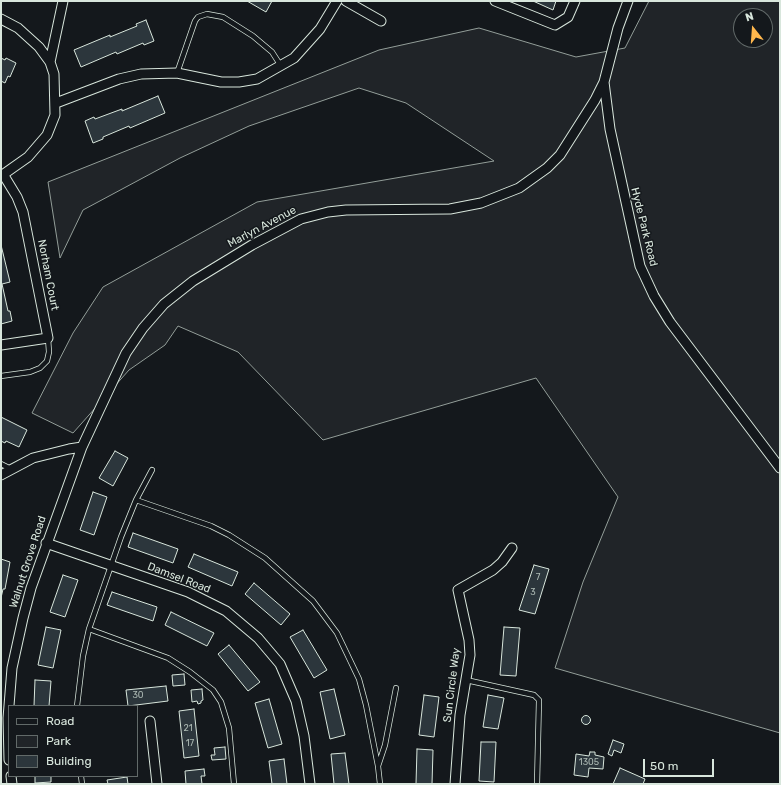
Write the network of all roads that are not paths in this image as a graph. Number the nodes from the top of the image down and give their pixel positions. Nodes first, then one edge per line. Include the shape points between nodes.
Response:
1 (63, 1) edge
2 (337, 1) edge
3 (346, 1) edge
4 (495, 1) edge
5 (576, 1) edge
6 (628, 1) edge
7 (1, 19) edge
8 (381, 21) dead end
9 (50, 62) junction
10 (281, 66) junction
11 (177, 73) junction
12 (604, 82) junction
13 (56, 104) junction
14 (2, 175) edge
15 (48, 338) junction
16 (1, 345) edge
17 (1, 376) edge
18 (82, 447) junction
19 (1, 464) edge
20 (780, 468) edge
21 (12, 469) junction
22 (152, 470) dead end
23 (1, 475) edge
24 (136, 500) junction
25 (46, 543) junction
26 (512, 548) dead end
27 (110, 565) junction
28 (89, 629) junction
29 (466, 680) junction
30 (396, 688) dead end
31 (9, 705) edge
32 (77, 705) edge
33 (150, 721) dead end
34 (378, 766) junction
35 (157, 784) edge
36 (234, 784) edge
37 (310, 784) edge
38 (380, 784) edge
39 (455, 784) edge
40 (537, 784) edge

1 - 9 street
2 - 10 street via 320,29 294,58
3 - 8 street
4 - 5 street via 555,25 568,17
6 - 12 street, Hyde Park Road
7 - 9 street via 18,28 39,47
9 - 13 street via 54,74
10 - 11 street via 257,79 239,82 204,80
10 - 11 lane via 272,52 253,36 223,17 206,14 195,20
11 - 13 street via 152,72 132,75
12 - 18 street, Marlyn Avenue via 560,155 532,180 507,194 481,203 450,209 346,210 316,214 283,227 193,281 164,304 126,353
12 - 20 street, Hyde Park Road via 608,117 630,228 646,282 670,322
13 - 14 street via 55,115 47,135 28,157
14 - 15 street, Norham Court via 17,197 23,212
15 - 16 street
15 - 17 lane via 47,361 40,368
18 - 21 street via 50,453
18 - 25 street, Walnut Grove Road
19 - 21 lane
21 - 23 street
22 - 24 lane
24 - 27 lane
24 - 34 lane via 211,526 234,538 265,558 313,601 337,633 354,666 366,705
25 - 27 street, Damsel Road
25 - 31 street, Walnut Grove Road via 22,618 12,668
26 - 29 street, Sun Circle Way via 493,570 458,590 469,640 470,655
27 - 28 lane
27 - 37 street, Damsel Road via 188,592 226,611 270,651 283,669 296,701 304,736
28 - 32 lane
28 - 36 lane via 168,658 213,690 221,702 229,728
29 - 39 street, Sun Circle Way via 460,715
29 - 40 lane via 534,695 539,700
30 - 34 lane via 385,745
33 - 35 street
34 - 38 lane

